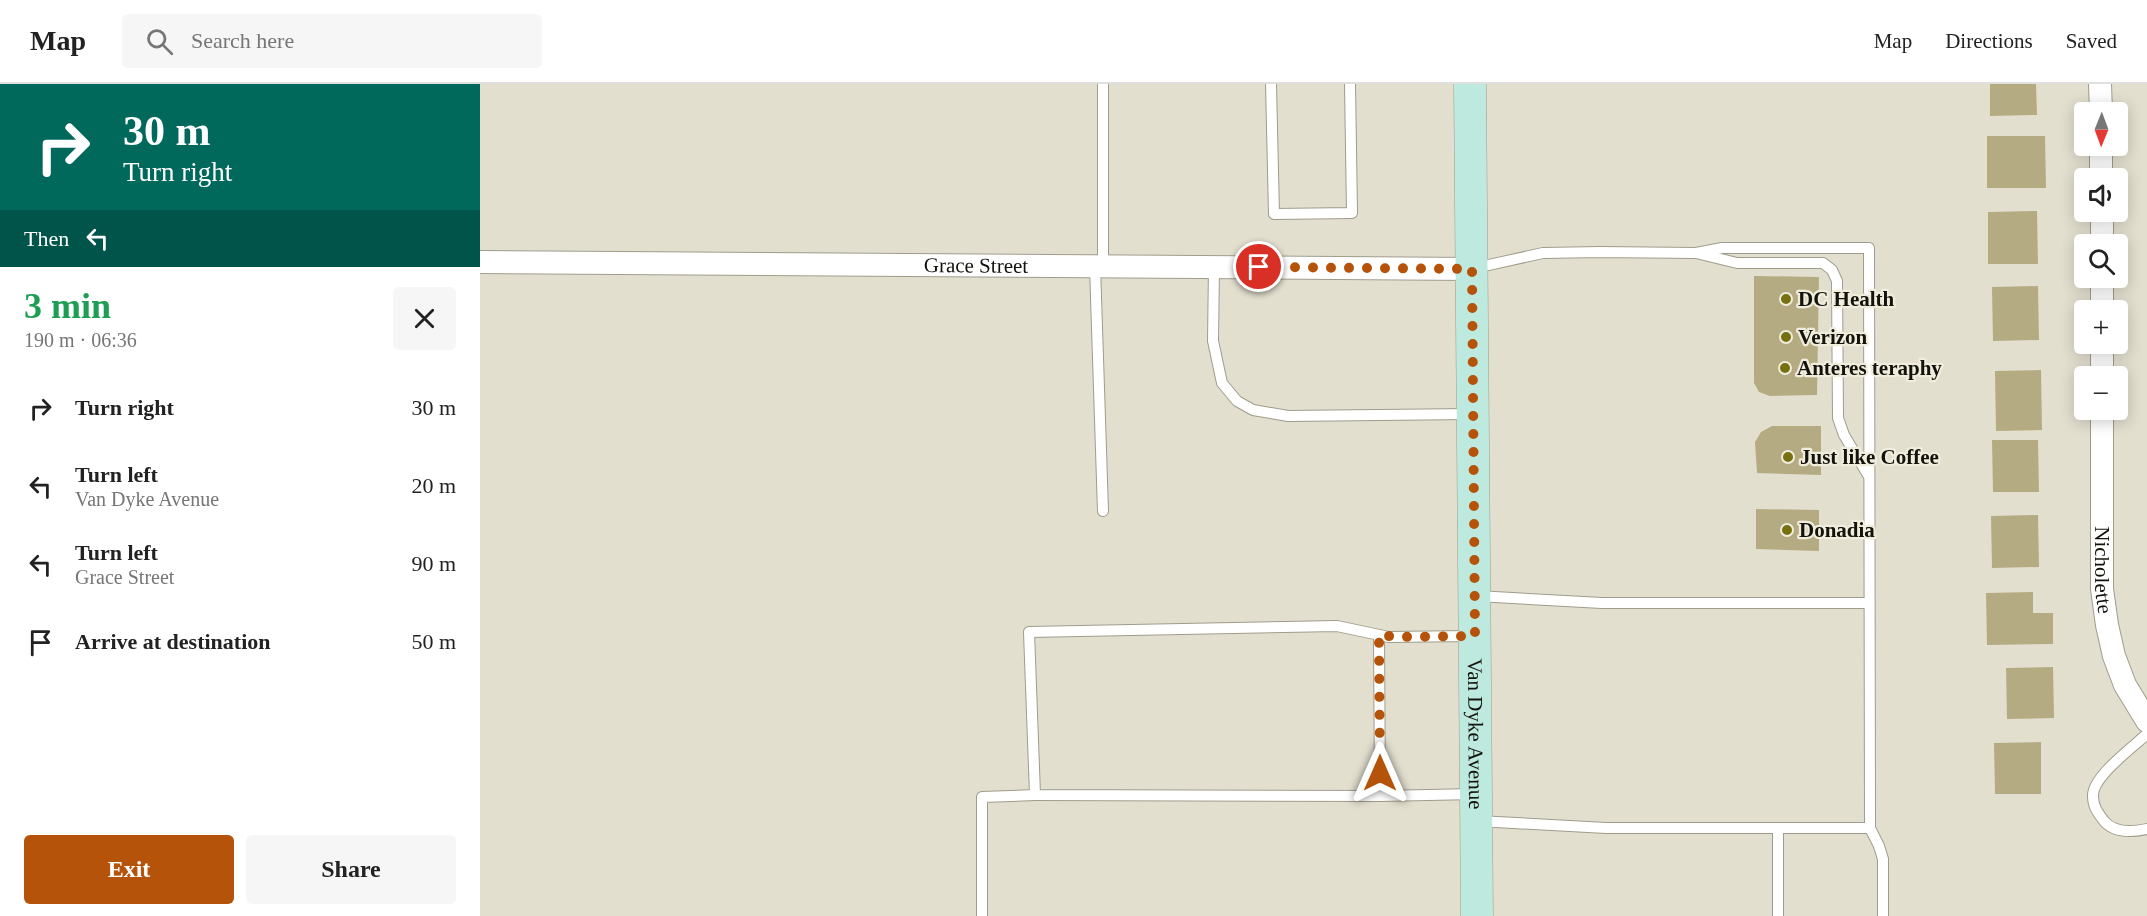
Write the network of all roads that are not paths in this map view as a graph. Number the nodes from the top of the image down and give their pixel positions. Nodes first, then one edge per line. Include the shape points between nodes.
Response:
1 (1103, 84) edge
2 (1271, 84) edge
3 (1350, 84) edge
4 (1470, 84) edge
5 (2100, 84) edge
6 (2101, 102) edge
7 (1696, 254) junction
8 (480, 262) edge
9 (1099, 266) junction
10 (1214, 267) junction
11 (1472, 269) junction
12 (1473, 414) junction
13 (2102, 420) edge
14 (1869, 477) junction
15 (1103, 512) dead end
16 (1475, 596) junction
17 (1868, 603) junction
18 (1379, 635) junction
19 (1475, 636) junction
20 (2147, 721) edge
21 (2147, 734) edge
22 (1035, 795) junction
23 (1380, 796) junction
24 (1476, 807) junction
25 (1870, 828) junction
26 (1778, 829) junction
27 (2147, 829) edge
28 (982, 916) edge
29 (1477, 916) edge
30 (1778, 916) edge
31 (1883, 916) edge

1 - 9 lane
2 - 3 lane via 1274,214 1285,214 1352,213
4 - 11 main road, Van Dyke Avenue
5 - 6 street
7 - 11 lane via 1543,253
7 - 14 lane via 1737,263 1822,263 1832,270 1837,281 1838,418
7 - 14 lane via 1722,248 1869,248
8 - 9 street, Grace Street
9 - 10 street, Grace Street
9 - 15 lane
10 - 11 street, Grace Street
10 - 12 lane via 1213,341 1222,383 1237,401 1252,410 1288,417
11 - 12 main road, Van Dyke Avenue
12 - 16 main road, Van Dyke Avenue
13 - 20 street, Nicholette via 2102,589 2107,625 2125,685
14 - 17 lane
16 - 17 lane via 1602,603
16 - 19 main road, Van Dyke Avenue
17 - 25 lane
18 - 19 lane
18 - 22 lane via 1337,626 1029,632
18 - 23 lane
19 - 24 main road, Van Dyke Avenue
21 - 27 lane via 2097,781 2092,794 2094,808 2108,826 2132,832
22 - 23 lane
22 - 28 lane via 982,797
23 - 24 lane
24 - 26 lane via 1606,828
24 - 29 main road, Van Dyke Avenue
25 - 26 lane
25 - 31 lane via 1883,859
26 - 30 lane

